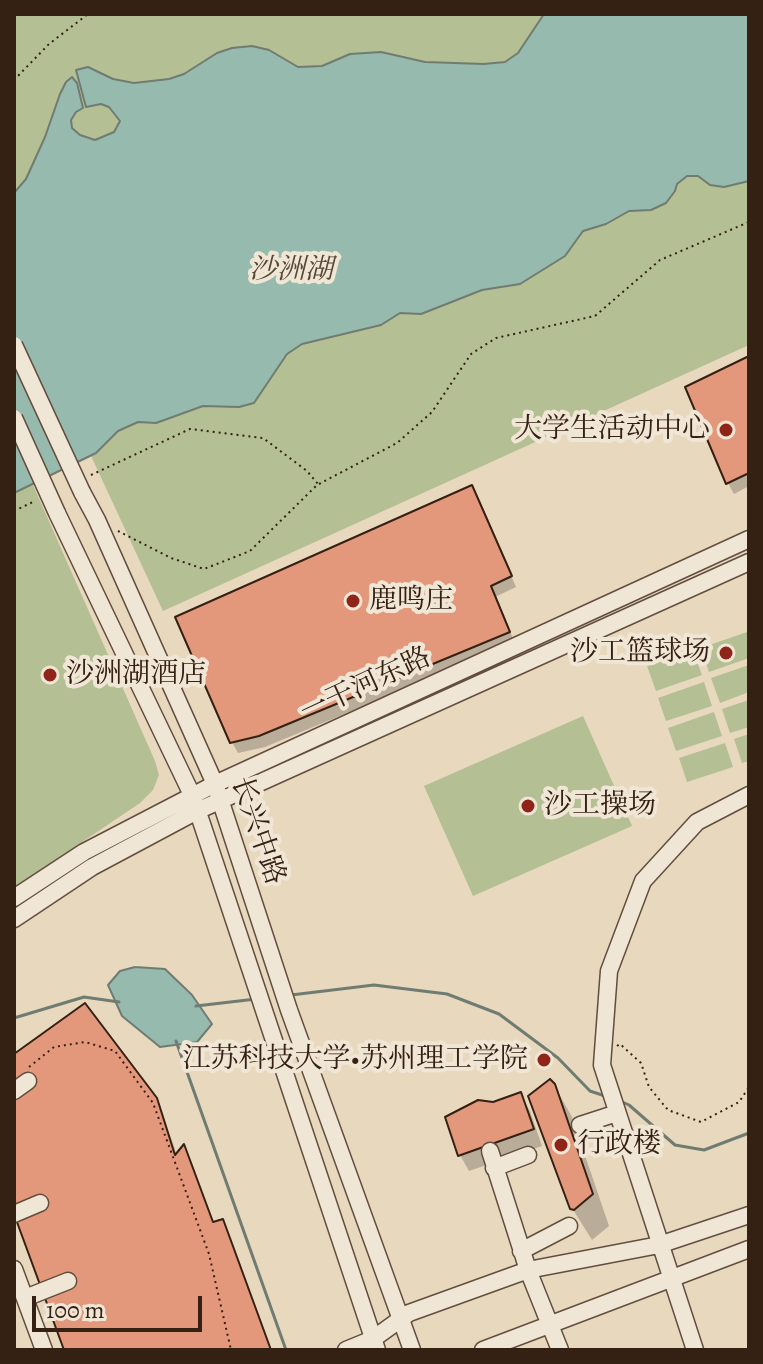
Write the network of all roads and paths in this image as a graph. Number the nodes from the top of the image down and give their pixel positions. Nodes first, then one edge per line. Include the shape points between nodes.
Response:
1 (88, 14) edge
2 (14, 80) edge
3 (749, 222) edge
4 (14, 345) edge
5 (14, 418) edge
6 (318, 484) junction
7 (82, 486) junction
8 (41, 498) dead end
9 (14, 511) edge
10 (97, 520) junction
11 (749, 539) edge
12 (749, 562) edge
13 (217, 793) junction
14 (749, 795) edge
15 (195, 804) junction
16 (14, 898) edge
17 (14, 919) edge
18 (602, 1056) junction
19 (22, 1081) edge
20 (749, 1087) edge
21 (616, 1110) junction
22 (580, 1125) dead end
23 (528, 1155) dead end
24 (40, 1203) dead end
25 (14, 1214) edge
26 (749, 1215) edge
27 (569, 1226) dead end
28 (659, 1245) junction
29 (749, 1249) edge
30 (521, 1251) junction
31 (14, 1269) edge
32 (528, 1270) junction
33 (670, 1277) junction
34 (68, 1281) dead end
35 (25, 1298) junction
36 (400, 1318) junction
37 (549, 1324) junction
38 (375, 1345) edge
39 (44, 1350) edge
40 (231, 1350) edge
41 (346, 1350) edge
42 (412, 1350) edge
43 (483, 1350) edge
44 (560, 1350) edge
45 (695, 1350) edge

1 - 2 path
3 - 6 path via 660,260 595,316 496,338 471,354 432,412 397,443
4 - 7 street, 长兴中路, bridge
5 - 15 street, 长兴中路, bridge
6 - 7 path via 263,438 190,429
6 - 10 path via 250,551 204,569
7 - 10 street, 长兴中路
8 - 9 path
10 - 13 street, 长兴中路
11 - 13 street, 一干河东路
12 - 13 street, 一干河东路
13 - 15 street, 一干河东路
13 - 36 street, 长兴中路
14 - 18 street via 697,822 643,881 609,971
15 - 16 street, 一干河东路 via 84,852
15 - 17 street, 一干河东路
15 - 38 street, 长兴中路
18 - 20 path via 620,1044 641,1063 649,1087 668,1110 701,1122 739,1102
18 - 21 street
19 - 40 path via 54,1047 85,1042 115,1051 153,1103 209,1254
21 - 22 street
21 - 28 street
23 - 30 street via 492,1160
24 - 25 street
26 - 28 street
27 - 30 street
28 - 32 street
28 - 33 street
29 - 33 street
30 - 32 street
31 - 35 street
32 - 36 street
32 - 37 street
33 - 37 street
33 - 45 street
34 - 35 street
35 - 39 street
36 - 38 street
36 - 42 street, 长兴中路
37 - 43 street
37 - 44 street
38 - 41 street

